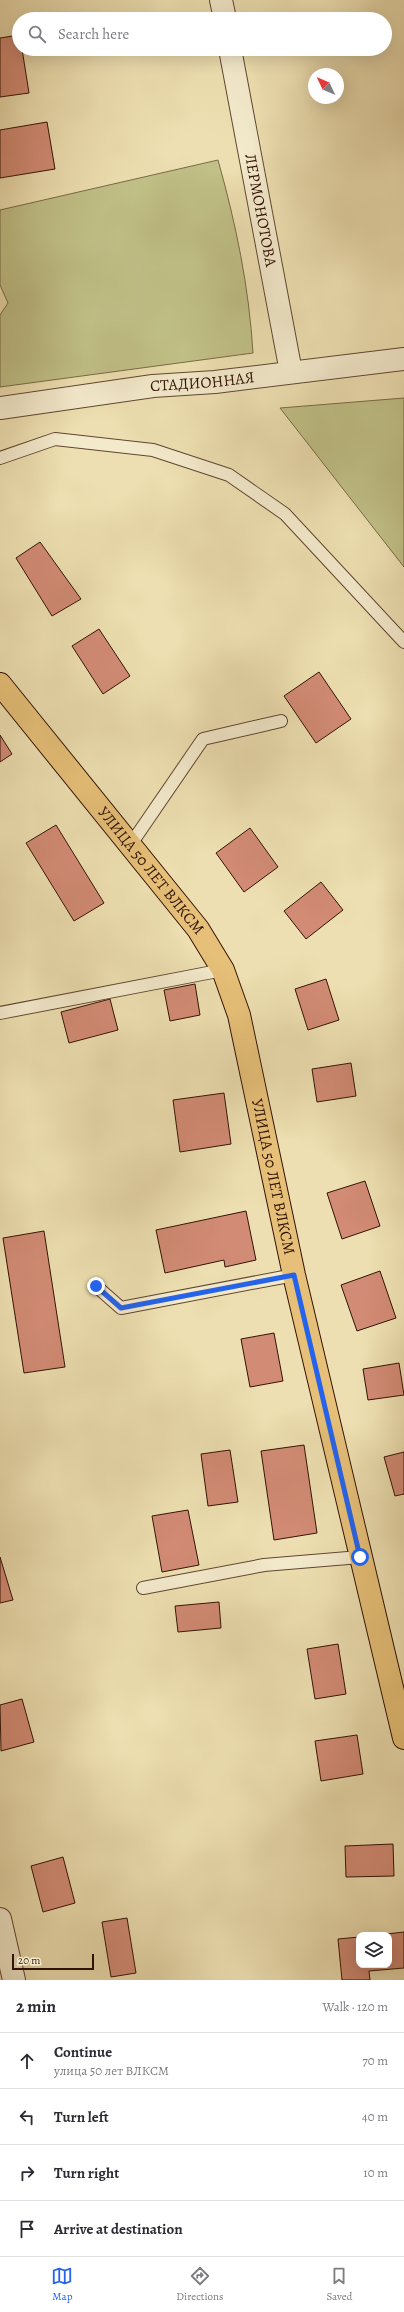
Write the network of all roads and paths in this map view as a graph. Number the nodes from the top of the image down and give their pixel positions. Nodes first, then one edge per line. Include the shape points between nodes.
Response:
1 (221, 0) edge
2 (224, 12) edge
3 (231, 56) edge
4 (404, 359) edge
5 (291, 372) junction
6 (0, 408) edge
7 (0, 458) edge
8 (404, 642) edge
9 (0, 684) edge
10 (281, 721) dead end
11 (131, 844) junction
12 (223, 970) junction
13 (0, 1013) edge
14 (294, 1275) junction
15 (96, 1286) dead end
16 (360, 1557) junction
17 (143, 1588) dead end
18 (404, 1738) edge
19 (0, 1919) edge
20 (14, 1980) edge

1 - 2 street
3 - 5 street, ЛЕРМОНОТОВА
4 - 5 street, СТАДИОННАЯ
5 - 6 street, СТАДИОННАЯ via 214,382 152,386
7 - 8 lane via 55,439 153,450 229,475 284,514
9 - 11 main road, УЛИЦА 50 ЛЕТ ВЛКСМ
10 - 11 lane via 203,739
11 - 12 main road, УЛИЦА 50 ЛЕТ ВЛКСМ via 198,929
12 - 13 lane
12 - 14 main road, УЛИЦА 50 ЛЕТ ВЛКСМ via 239,1015
14 - 15 lane via 121,1308
14 - 16 main road, УЛИЦА 50 ЛЕТ ВЛКСМ
16 - 17 lane via 264,1565
16 - 18 main road, УЛИЦА 50 ЛЕТ ВЛКСМ
19 - 20 street

